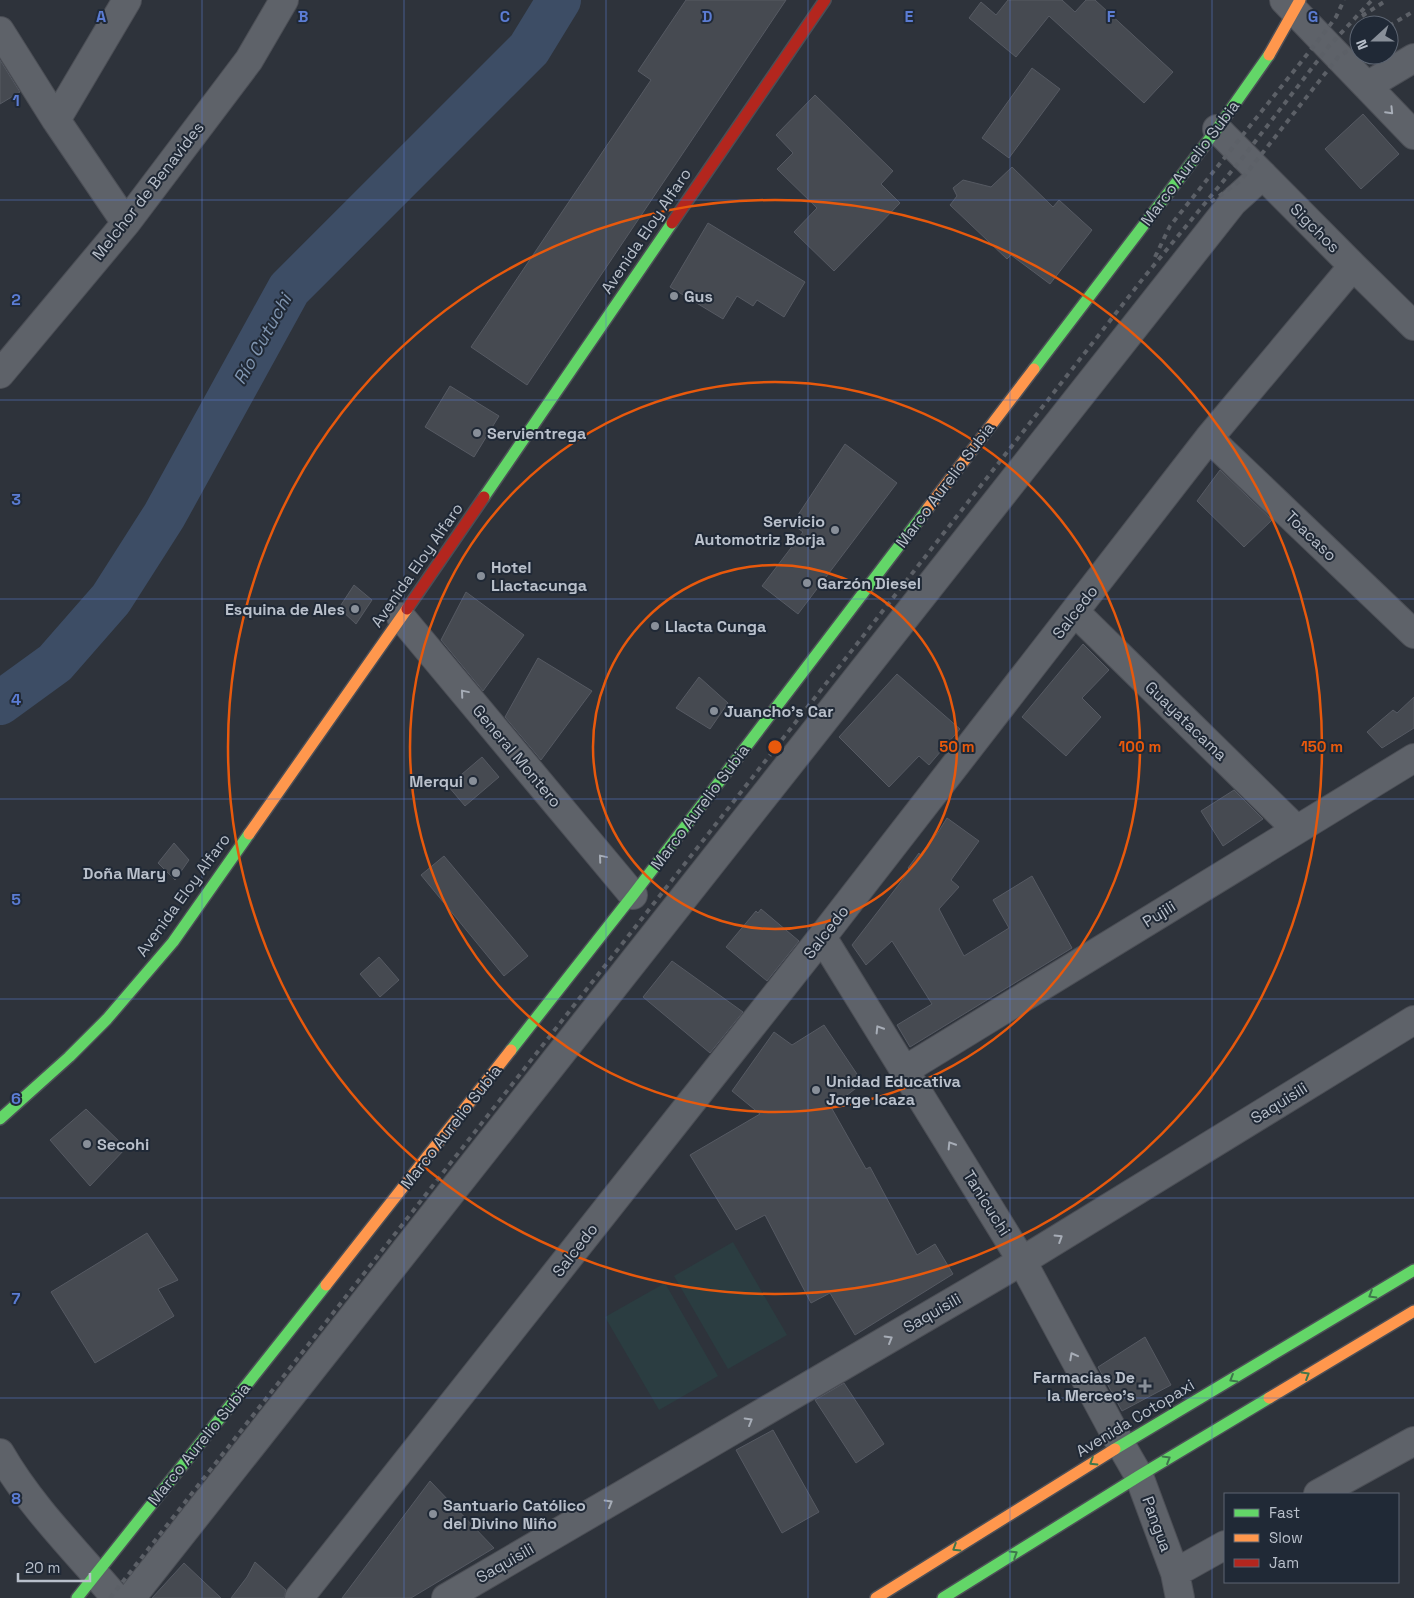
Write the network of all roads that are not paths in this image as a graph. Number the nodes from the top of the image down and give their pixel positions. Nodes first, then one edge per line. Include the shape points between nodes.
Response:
1 (127, 0) edge
2 (284, 0) edge
3 (825, 0) edge
4 (1293, 3) edge
5 (0, 31) edge
6 (1414, 58) edge
7 (1367, 86) junction
8 (56, 120) junction
9 (1217, 129) junction
10 (1414, 135) edge
11 (1263, 175) junction
12 (126, 223) junction
13 (1353, 266) junction
14 (1414, 326) edge
15 (0, 374) edge
16 (1209, 438) junction
17 (1075, 612) junction
18 (401, 617) junction
19 (1414, 634) edge
20 (1414, 758) edge
21 (1296, 829) junction
22 (633, 895) junction
23 (822, 937) junction
24 (1414, 1020) edge
25 (905, 1070) junction
26 (0, 1119) edge
27 (1022, 1261) junction
28 (1414, 1270) edge
29 (1414, 1311) edge
30 (1414, 1441) edge
31 (1121, 1445) junction
32 (0, 1453) edge
33 (1139, 1476) junction
34 (1320, 1493) edge
35 (1224, 1546) edge
36 (96, 1575) junction
37 (1177, 1586) edge
38 (77, 1598) edge
39 (116, 1598) edge
40 (131, 1598) edge
41 (299, 1598) edge
42 (446, 1598) edge
43 (876, 1598) edge
44 (943, 1598) edge

1 - 8 street
2 - 12 street, Melchor de Benavides via 249,60
3 - 18 main road, Avenida Eloy Alfaro
4 - 7 street
4 - 9 main road, Marco Aurelio Subia via 1270,56
5 - 8 street
6 - 7 street
7 -> 10 street
8 - 12 street
9 - 11 street, Sigchos
9 - 22 main road, Marco Aurelio Subia
11 - 13 street, Sigchos
11 - 40 street via 1226,210
12 - 15 street, Melchor de Benavides
13 - 14 street, Sigchos
13 - 16 street, Salcedo
16 - 17 street, Salcedo
16 - 19 street, Toacaso
17 - 21 street, Guayatacama
17 - 23 street, Salcedo
22 -> 18 street, General Montero
18 - 26 main road, Avenida Eloy Alfaro via 173,942 107,1019
20 - 21 street, Pujili
21 - 25 street, Pujili
22 - 36 main road, Marco Aurelio Subia
25 -> 23 street, Tanicuchi
23 - 41 street, Salcedo
27 -> 24 street, Saquisili
27 -> 25 street, Tanicuchi
31 -> 27 street, Tanicuchi
42 -> 27 street, Saquisili
28 -> 31 main road, Avenida Cotopaxi
33 -> 29 main road
30 - 34 street
31 - 33 street, Tanicuchi
31 -> 43 main road, Avenida Cotopaxi
32 - 36 street via 50,1523
33 - 37 street, Pangua
44 -> 33 main road
35 - 37 street, Pangua
36 - 38 main road, Marco Aurelio Subia
36 - 39 street

